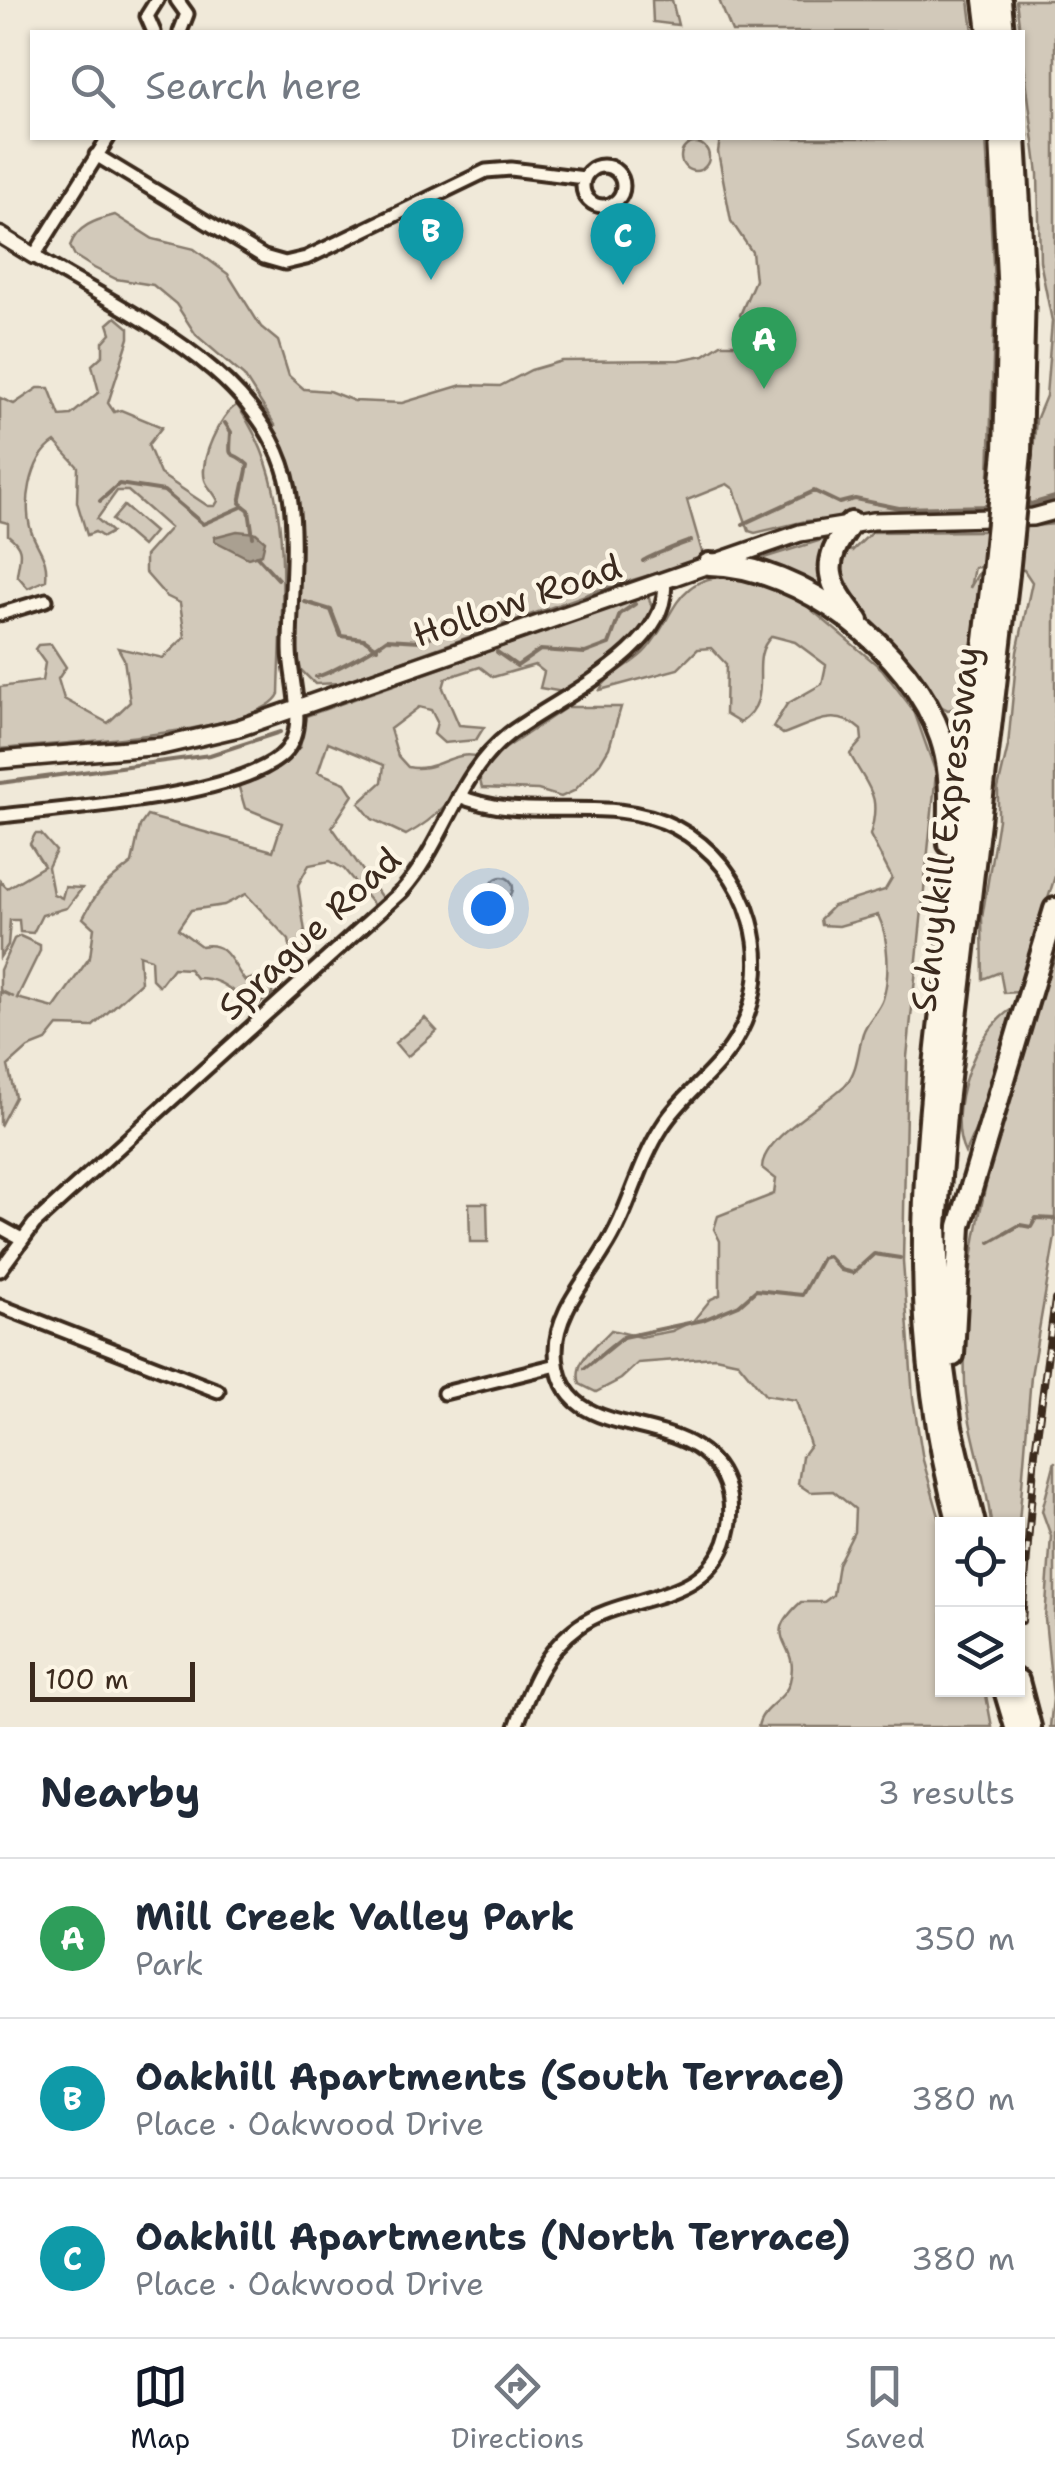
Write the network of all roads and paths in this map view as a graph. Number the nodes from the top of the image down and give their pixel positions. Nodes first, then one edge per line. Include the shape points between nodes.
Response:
1 (157, 0) edge
2 (176, 0) edge
3 (985, 0) edge
4 (1000, 0) edge
5 (153, 30) edge
6 (181, 30) edge
7 (989, 30) edge
8 (1004, 30) edge
9 (107, 140) edge
10 (1000, 140) edge
11 (1015, 140) edge
12 (96, 156) junction
13 (584, 178) dead end
14 (0, 235) edge
15 (34, 256) junction
16 (1012, 452) junction
17 (1055, 512) edge
18 (851, 523) junction
19 (710, 564) junction
20 (1000, 574) junction
21 (664, 580) junction
22 (46, 600) dead end
23 (0, 614) edge
24 (879, 646) junction
25 (296, 709) junction
26 (0, 760) edge
27 (460, 796) junction
28 (0, 816) edge
29 (1055, 909) edge
30 (942, 1002) junction
31 (0, 1226) edge
32 (20, 1238) junction
33 (0, 1270) edge
34 (0, 1306) edge
35 (557, 1365) junction
36 (218, 1391) dead end
37 (444, 1393) dead end
38 (951, 1426) junction
39 (957, 1517) edge
40 (972, 1517) edge
41 (1007, 1697) edge
42 (1022, 1697) edge
43 (516, 1727) edge
44 (1016, 1727) edge
45 (1030, 1727) edge

1 - 5 street via 147,16
2 - 6 street via 187,14
3 - 7 highway
4 - 8 highway
9 - 12 street
10 - 16 highway, Schuylkill Expressway
11 - 16 highway, Schuylkill Expressway via 1024,303
12 - 13 street via 246,248 285,263 486,171
12 - 15 street
14 - 15 street
15 - 25 street via 217,371 261,421 281,462 292,510 290,673
16 - 20 highway, Schuylkill Expressway, bridge
17 - 18 main road, Hollow Road
18 - 19 main road, Hollow Road
18 - 24 highway via 831,553 830,578
19 - 21 main road, Hollow Road
19 - 24 highway via 752,567 788,580
20 - 30 highway, Schuylkill Expressway
20 - 38 highway, Schuylkill Expressway via 938,1185 936,1306
21 - 25 main road, Hollow Road
21 - 27 street, Sprague Road via 663,604 634,644 591,683 501,741
22 - 23 street
24 - 30 highway via 930,711 949,770
25 - 26 main road, Hollow Road via 162,746
25 - 28 street via 293,743 258,768 190,791
27 - 32 street, Sprague Road via 402,891
27 - 35 street via 487,804 635,813 664,822 694,838 722,866 754,934 755,988 741,1031 656,1137 613,1236 563,1316
29 - 38 highway via 960,1226
30 - 39 highway, Schuylkill Expressway via 926,1153 922,1294 933,1407
31 - 32 street
32 - 33 street, Sprague Road
34 - 36 street
35 - 37 street
35 - 43 street via 566,1386 592,1412 615,1424 672,1432 706,1453 723,1477 731,1516 722,1549 702,1576 587,1621 558,1646 536,1676
38 - 40 highway, Schuylkill Expressway
41 - 44 highway
42 - 45 highway

